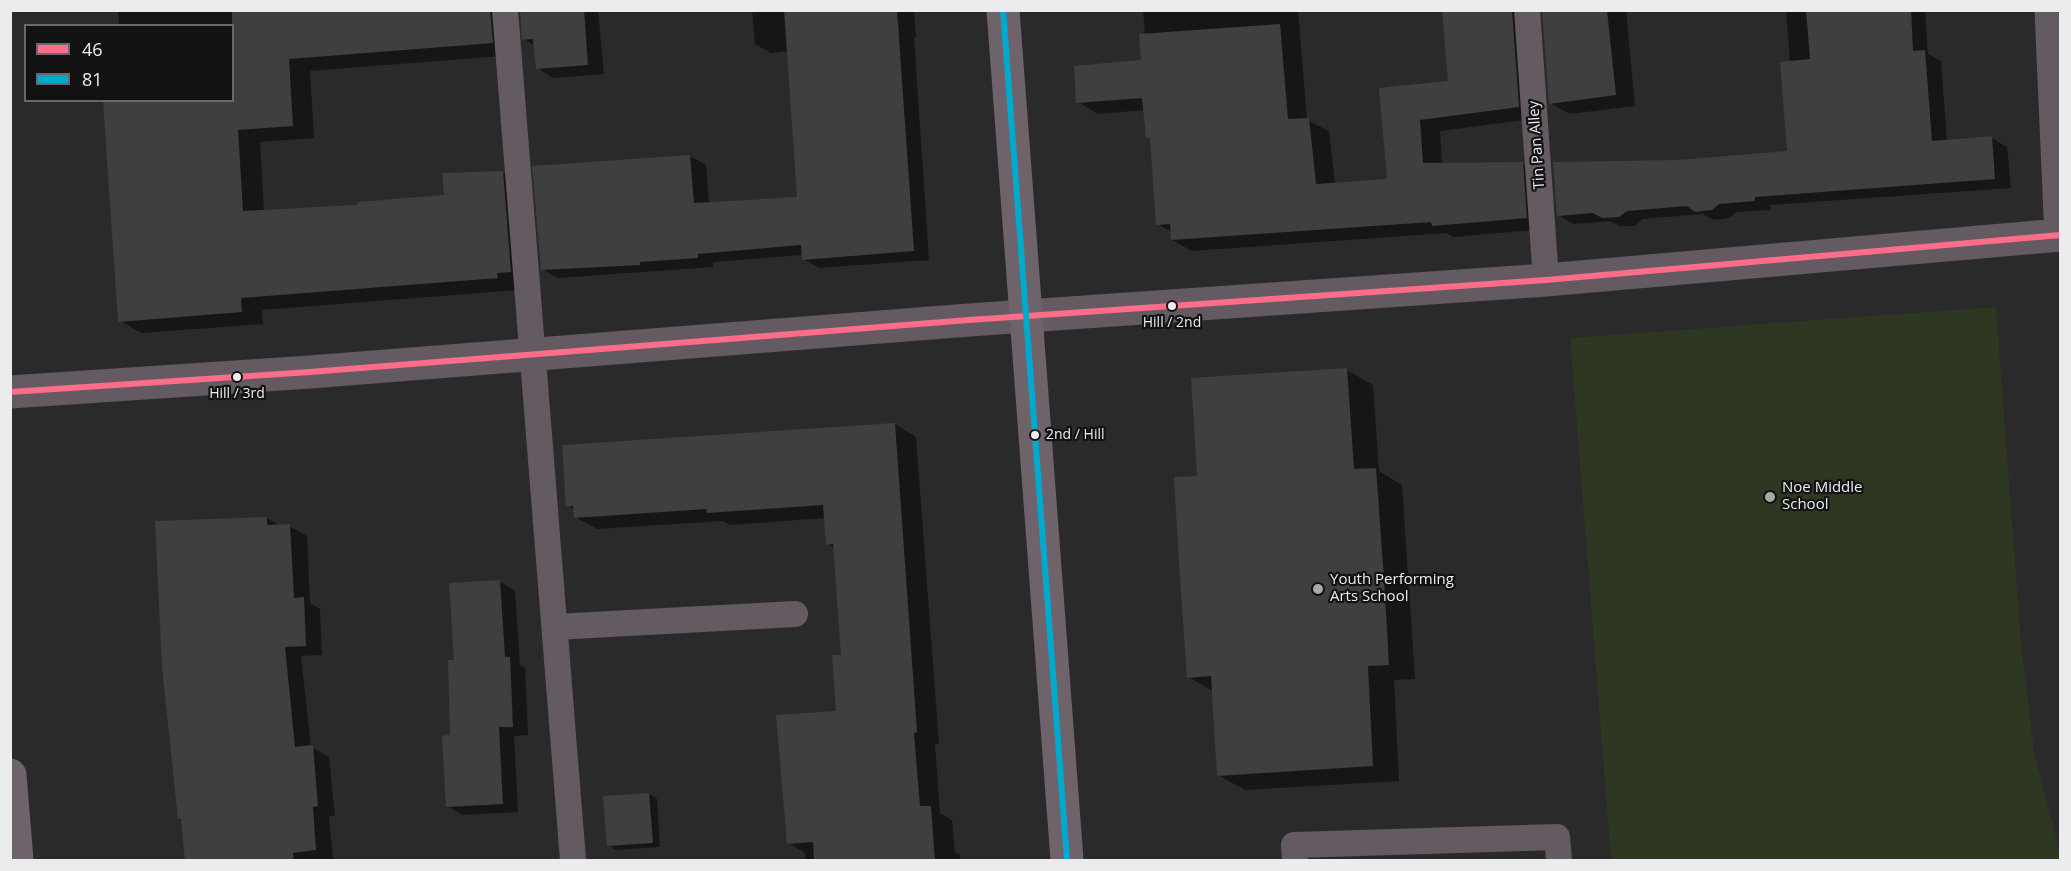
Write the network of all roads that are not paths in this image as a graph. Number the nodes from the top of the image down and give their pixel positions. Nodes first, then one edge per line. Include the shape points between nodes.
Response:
1 (505, 10) edge
2 (1003, 10) edge
3 (1527, 10) edge
4 (2051, 10) edge
5 (2061, 215) edge
6 (2061, 235) edge
7 (1546, 280) junction
8 (1026, 316) junction
9 (534, 354) junction
10 (10, 392) edge
11 (795, 614) dead end
12 (555, 627) junction
13 (10, 775) edge
14 (17, 861) edge
15 (573, 861) edge
16 (1067, 861) edge
17 (1295, 861) edge
18 (1559, 861) edge

1 - 9 lane
2 - 8 main road
3 - 7 lane, Tin Pan Alley
4 - 5 street
6 - 7 street
7 - 8 street
8 - 9 street
8 - 16 main road
9 - 10 street
9 - 12 lane
11 - 12 lane
12 - 15 lane
13 - 14 main road
17 - 18 lane via 1294,845 1557,837

